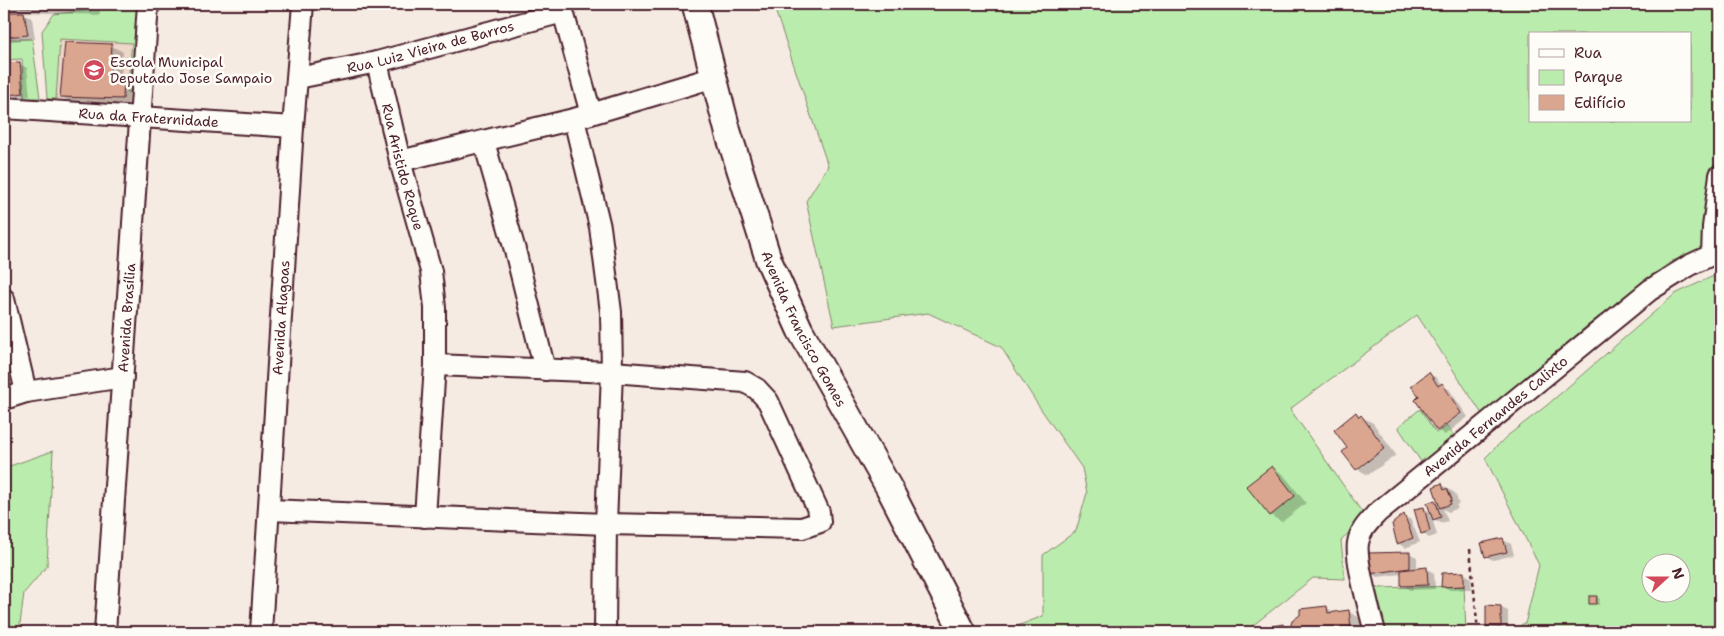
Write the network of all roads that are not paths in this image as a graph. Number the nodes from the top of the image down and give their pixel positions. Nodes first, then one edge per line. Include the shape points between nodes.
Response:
1 (148, 4) edge
2 (303, 4) edge
3 (695, 4) edge
4 (562, 8) edge
5 (377, 62) junction
6 (715, 77) junction
7 (298, 78) junction
8 (4, 108) edge
9 (583, 117) junction
10 (139, 118) junction
11 (293, 127) junction
12 (484, 142) junction
13 (400, 161) junction
14 (1720, 175) edge
15 (1716, 253) edge
16 (4, 299) edge
17 (435, 365) junction
18 (545, 370) junction
19 (612, 372) junction
20 (123, 377) junction
21 (26, 392) junction
22 (4, 399) edge
23 (269, 510) junction
24 (425, 517) junction
25 (606, 524) junction
26 (105, 632) edge
27 (260, 632) edge
28 (605, 632) edge
29 (963, 632) edge
30 (1375, 632) edge

1 - 10 street, Avenida Brasília
2 - 7 street, Avenida Alagoas
3 - 6 main road, Avenida Francisco Gomes
4 - 5 street, Rua Luiz Vieira de Barros
4 - 9 street
5 - 7 street, Rua Luiz Vieira de Barros
5 - 13 street, Rua Aristido Roque
6 - 9 street
6 - 29 main road, Avenida Francisco Gomes via 728,132 769,261 800,330 889,488
7 - 11 street, Avenida Alagoas
8 - 10 street, Rua da Fraternidade
9 - 12 street
9 - 19 street via 611,312
10 - 11 street, Rua da Fraternidade
10 - 20 street, Avenida Brasília
11 - 23 street, Avenida Alagoas
12 - 13 street
12 - 18 street
13 - 17 street, Rua Aristido Roque via 431,271
14 - 15 street via 1713,227
15 - 30 street, Avenida Fernandes Calixto via 1650,290 1385,507 1363,529 1358,543 1358,558
16 - 21 street
17 - 18 street
17 - 24 street, Rua Aristido Roque
18 - 19 street
19 - 25 street
19 - 25 street via 745,382 757,389 768,400 819,512 820,522 802,528
20 - 21 street
20 - 26 street, Avenida Brasília
21 - 22 street
23 - 24 street
23 - 27 street, Avenida Alagoas
24 - 25 street
25 - 28 street

